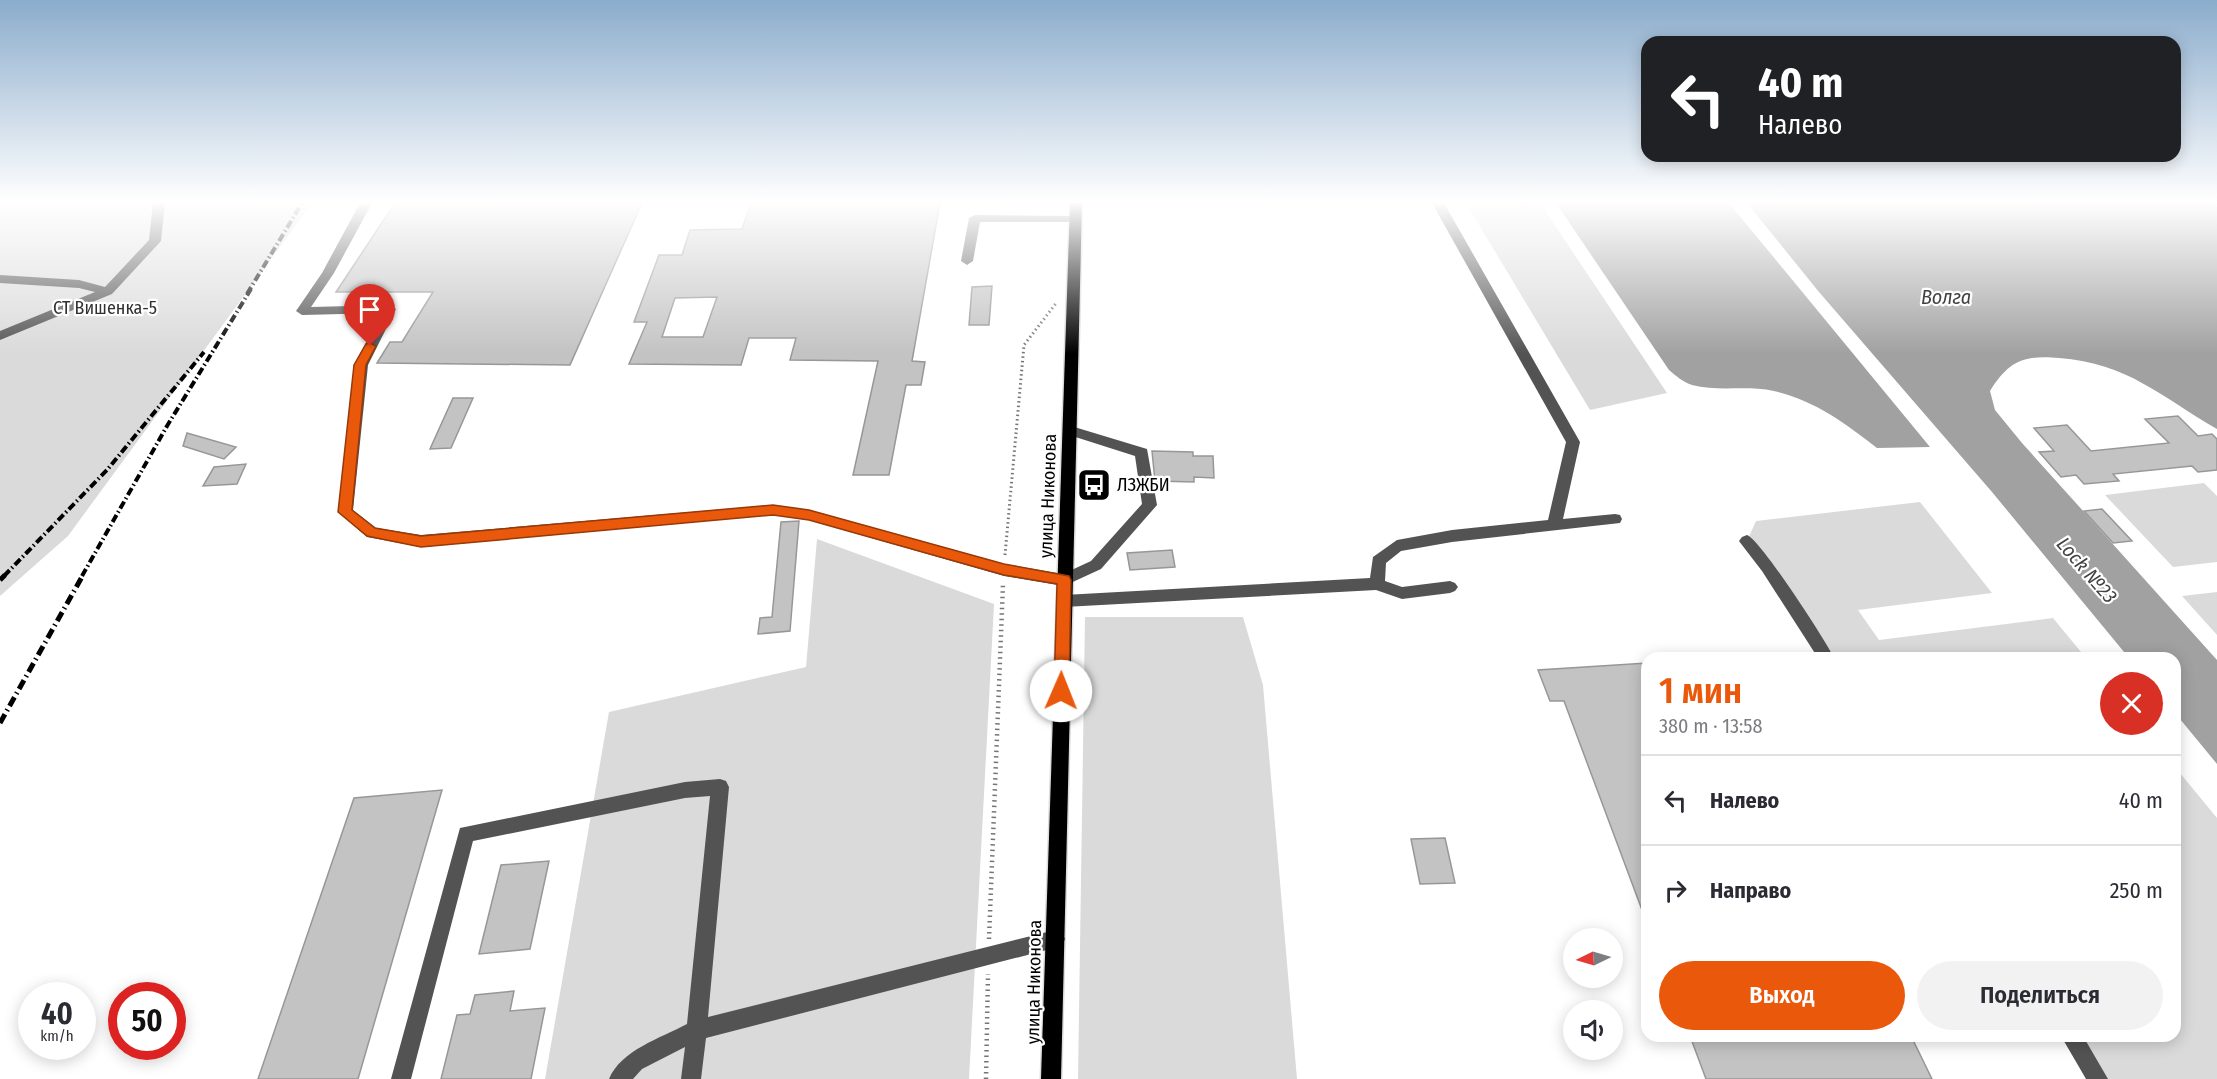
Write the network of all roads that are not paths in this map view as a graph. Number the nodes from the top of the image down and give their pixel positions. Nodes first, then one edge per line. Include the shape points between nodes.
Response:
1 (143, 253) edge
2 (339, 253) edge
3 (968, 253) edge
4 (1075, 253) edge
5 (1466, 253) edge
6 (967, 261) dead end
7 (0, 279) edge
8 (108, 291) junction
9 (0, 336) edge
10 (1071, 431) junction
11 (1615, 519) dead end
12 (1554, 525) junction
13 (1747, 541) dead end
14 (1064, 580) junction
15 (1377, 584) junction
16 (1450, 587) dead end
17 (1064, 601) junction
18 (1822, 652) edge
19 (1055, 939) junction
20 (697, 1030) junction
21 (2075, 1042) edge
22 (401, 1079) edge
23 (619, 1079) edge
24 (692, 1079) edge
25 (1051, 1079) edge
26 (2098, 1079) edge

1 - 8 street
2 - 14 street via 302,311 390,309 360,365 345,512 372,533 421,542 773,510 809,515 1004,570
3 - 6 street
4 - 10 main road, улица Никонова
5 - 12 street via 1573,442
7 - 8 street via 79,284
8 - 9 street
10 - 14 main road, улица Никонова
10 - 14 street via 1142,453 1150,505 1096,565
11 - 12 street
12 - 15 street via 1397,546 1378,561
13 - 18 street
14 - 17 main road, улица Никонова
15 - 16 street via 1402,593
15 - 17 street
17 - 19 main road, улица Никонова
19 - 20 street
19 - 25 main road, улица Никонова
20 - 22 street via 720,787 685,790 466,834
20 - 23 street via 635,1062
20 - 24 street
21 - 26 street

